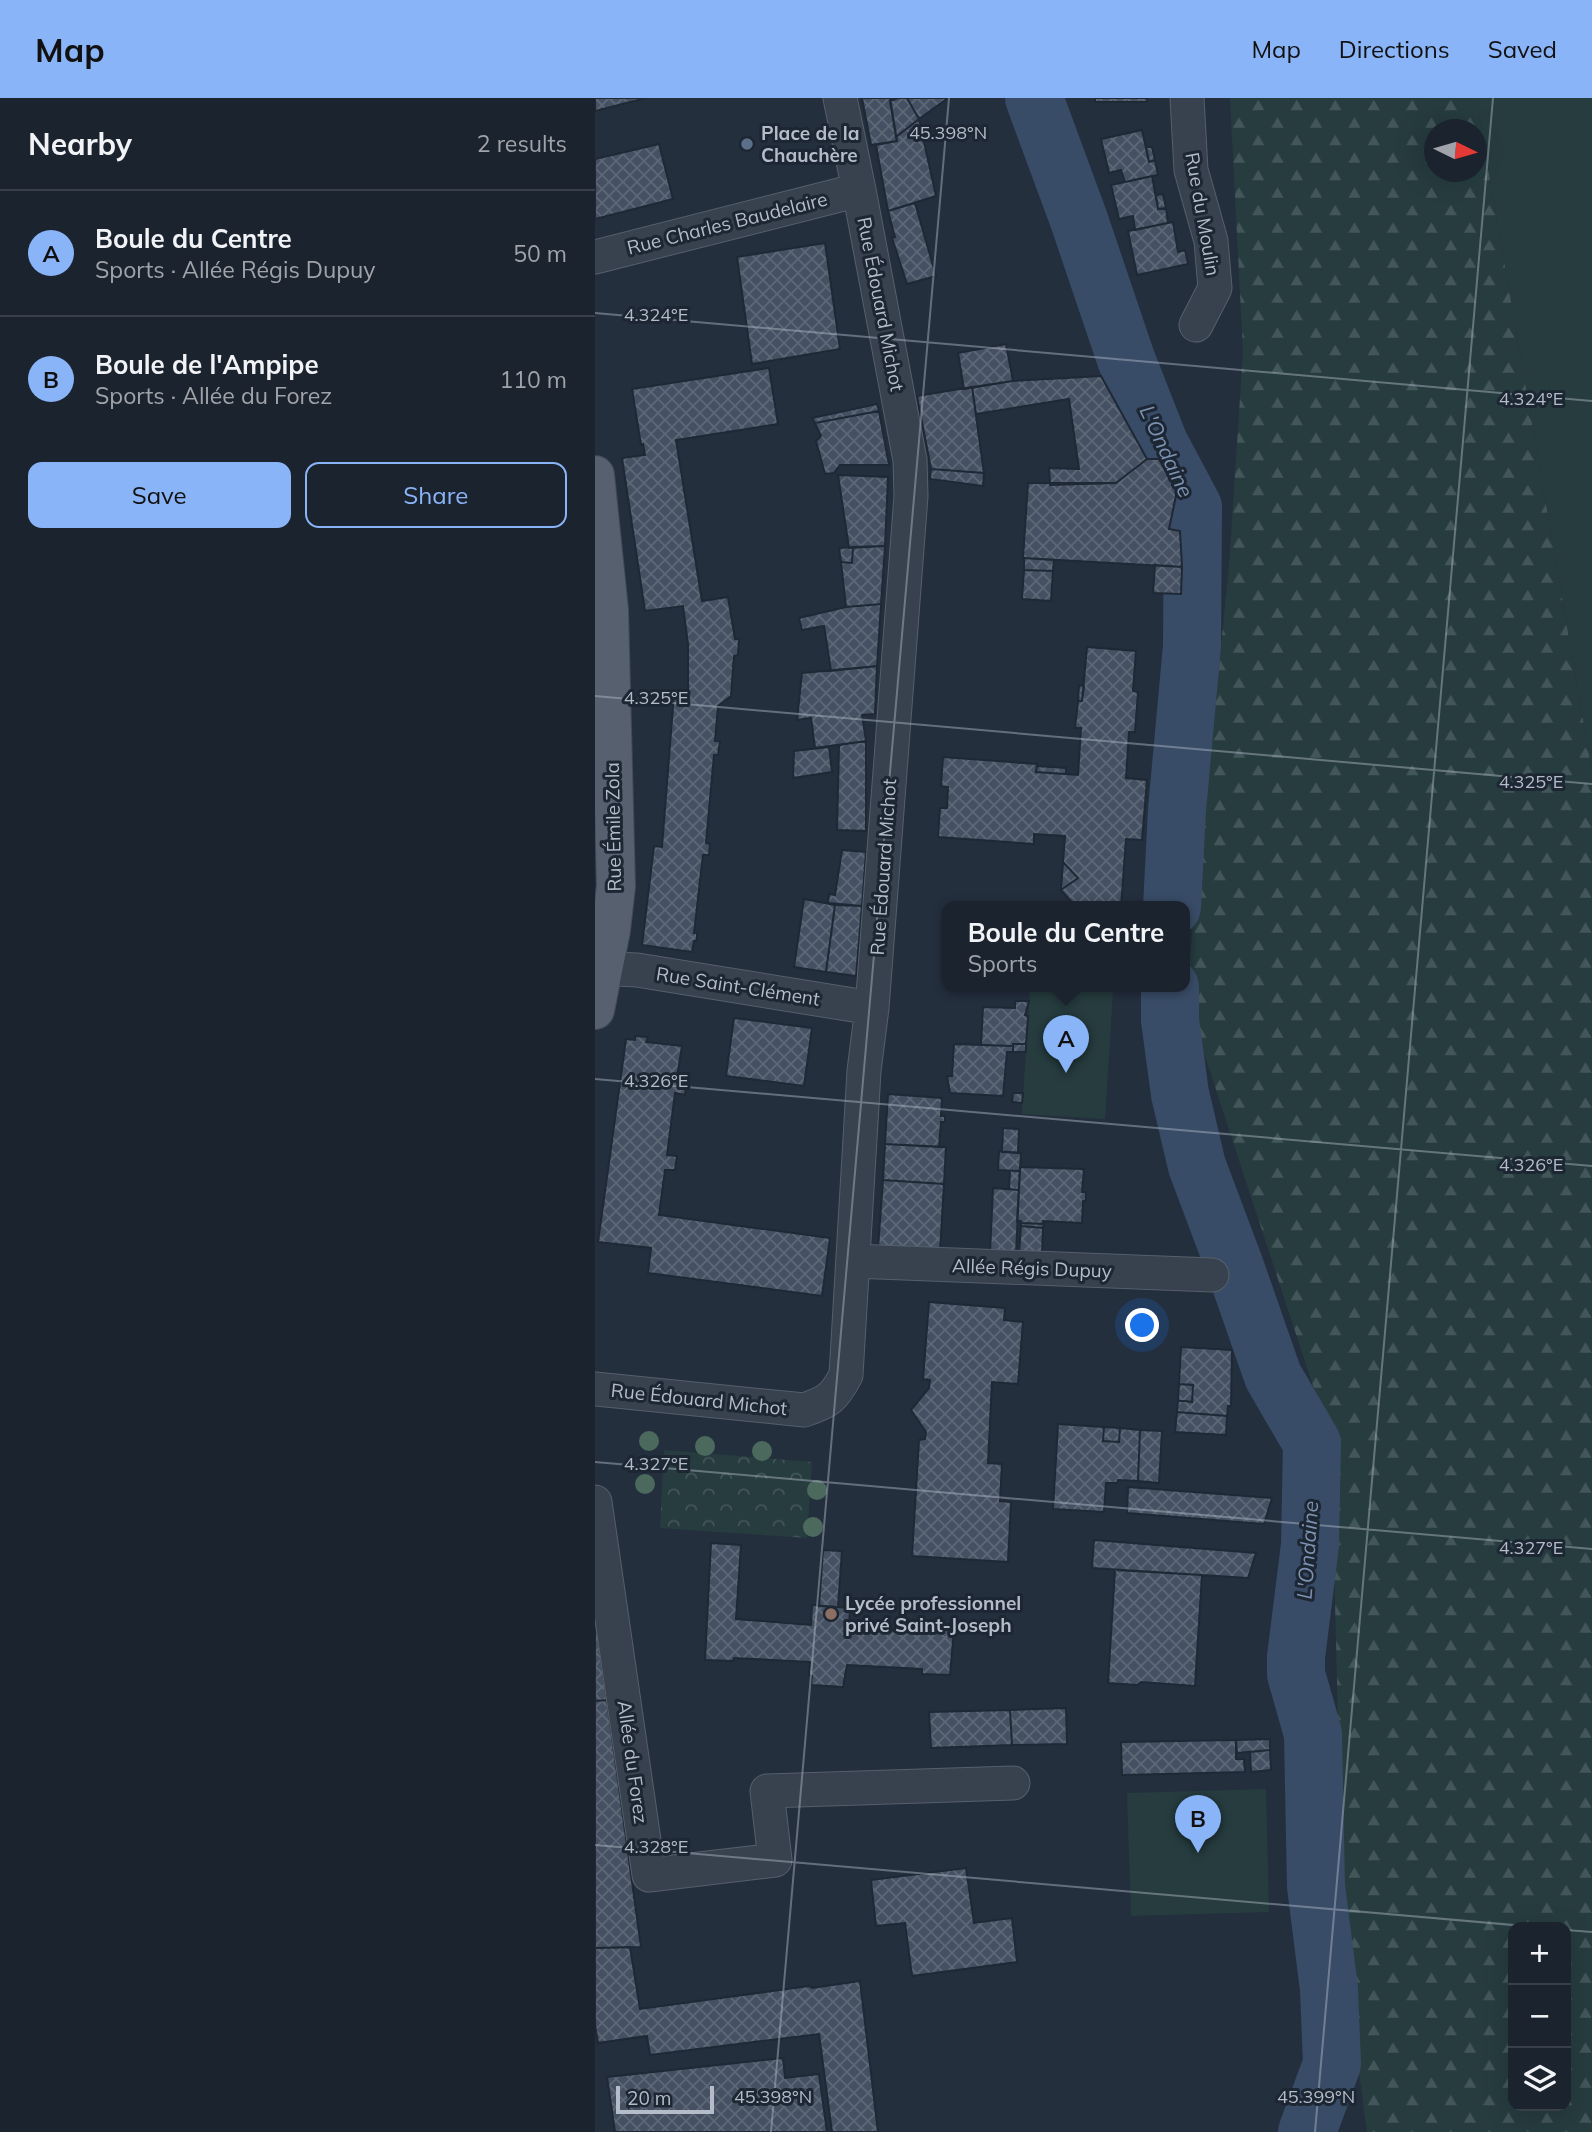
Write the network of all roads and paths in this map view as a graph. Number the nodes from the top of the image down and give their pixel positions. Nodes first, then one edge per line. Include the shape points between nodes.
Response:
1 (839, 98) edge
2 (1187, 98) edge
3 (859, 190) junction
4 (595, 257) edge
5 (1196, 325) dead end
6 (595, 475) edge
7 (602, 611) edge
8 (599, 968) edge
9 (872, 1008) junction
10 (595, 1010) edge
11 (853, 1261) junction
12 (1212, 1275) dead end
13 (595, 1389) edge
14 (595, 1503) edge
15 (1013, 1783) dead end

1 - 3 street, Rue Édouard Michot
2 - 5 street, Rue du Moulin via 1191,170 1211,241 1215,288
3 - 4 street, Rue Charles Baudelaire
3 - 9 street, Rue Édouard Michot via 910,460
6 - 7 main road, Rue Émile Zola
7 - 8 main road, Rue Émile Zola via 616,887
8 - 9 street, Rue Saint-Clément via 637,970
8 - 10 main road, Rue Émile Zola
9 - 11 street, Rue Édouard Michot
11 - 12 street, Allée Régis Dupuy
11 - 13 street, Rue Édouard Michot via 846,1375 828,1402 804,1410
14 - 15 street, Allée du Forez via 649,1875 775,1860 767,1791

